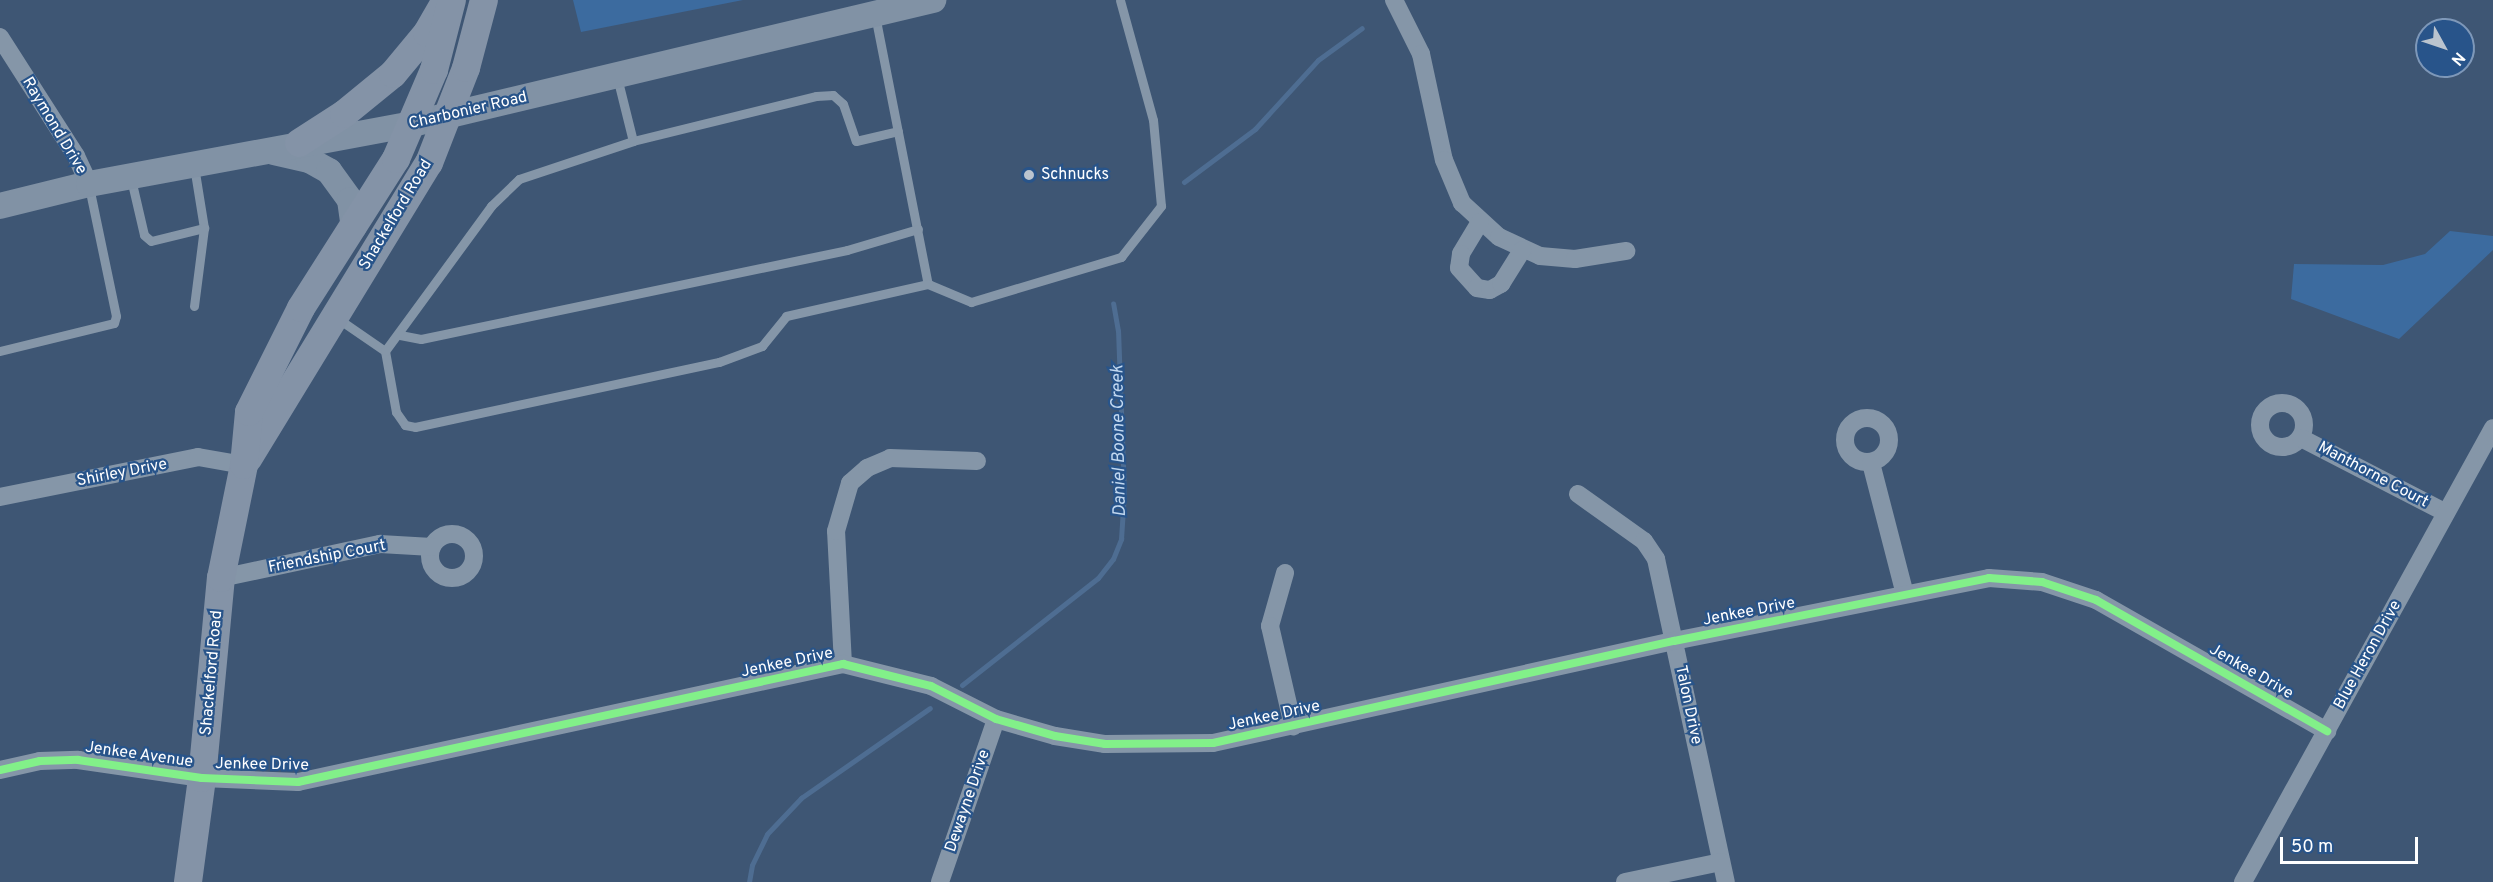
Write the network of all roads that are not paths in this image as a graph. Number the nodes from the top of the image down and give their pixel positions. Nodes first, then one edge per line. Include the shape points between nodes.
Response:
1 (446, 0) edge
2 (452, 0) edge
3 (484, 0) edge
4 (933, 0) edge
5 (1120, 0) edge
6 (1394, 0) edge
7 (875, 14) junction
8 (0, 37) edge
9 (617, 76) junction
10 (450, 115) junction
11 (412, 124) junction
12 (898, 131) junction
13 (633, 141) junction
14 (299, 143) junction
15 (268, 151) junction
16 (193, 164) junction
17 (130, 177) junction
18 (89, 184) junction
19 (0, 206) edge
20 (1480, 222) junction
21 (354, 227) junction
22 (204, 228) junction
23 (918, 229) junction
24 (1522, 250) junction
25 (1626, 251) dead end
26 (928, 284) junction
27 (194, 306) dead end
28 (334, 316) junction
29 (400, 336) junction
30 (0, 351) edge
31 (385, 351) junction
32 (2493, 428) edge
33 (2301, 438) dead end
34 (977, 461) dead end
35 (1871, 463) dead end
36 (244, 465) junction
37 (1578, 494) dead end
38 (0, 497) edge
39 (2446, 513) junction
40 (432, 548) dead end
41 (1285, 573) dead end
42 (221, 578) junction
43 (1905, 594) junction
44 (1674, 641) junction
45 (843, 664) junction
46 (996, 719) junction
47 (1293, 726) junction
48 (2327, 731) junction
49 (0, 770) edge
50 (202, 778) junction
51 (1721, 862) junction
52 (188, 882) edge
53 (940, 882) edge
54 (1625, 882) edge
55 (1726, 882) edge
56 (2243, 882) edge

1 - 14 main road via 427,33 393,74 344,114
2 - 11 main road, Shackelford Road via 434,70
3 - 10 main road, Shackelford Road
4 - 7 main road, Charbonier Road
5 - 26 lane via 1153,120 1161,206 1121,257 971,303
6 - 20 street via 1421,54 1453,187
7 - 9 main road, Charbonier Road
7 - 12 lane
8 - 18 street, Raymond Drive via 76,156
9 - 10 main road, Charbonier Road
9 - 13 lane
10 - 11 main road, Charbonier Road
10 - 28 main road, Shackelford Road via 403,208
11 - 14 main road, Charbonier Road
11 - 21 main road, Shackelford Road
12 - 13 lane via 856,141 843,104 833,95
12 - 23 lane
13 - 29 lane via 519,179 491,206
14 - 15 main road, Charbonier Road
15 - 16 main road, Charbonier Road
15 - 21 main road via 309,160 329,171 350,200
16 - 17 main road, Charbonier Road
16 - 22 lane
17 - 18 main road, Charbonier Road
17 - 22 lane via 144,235 151,241
18 - 19 main road, Charbonier Road
18 - 30 lane via 116,316 114,323
20 - 24 street
20 - 24 street via 1461,254 1459,268 1477,288 1490,290 1501,284
21 - 36 main road, Shackelford Road via 301,308 261,383 249,412
22 - 27 lane
23 - 26 lane
23 - 29 lane via 847,250 421,339
24 - 25 street via 1575,259
26 - 31 lane via 786,316 762,346 719,362 415,427 405,425 396,412
28 - 31 lane
28 - 36 main road, Shackelford Road
29 - 31 lane
32 - 39 street, Blue Heron Drive
33 - 39 street, Manthorne Court
34 - 45 street via 890,458 867,468 850,483 836,531
35 - 43 street
36 - 38 street, Shirley Drive via 198,457
36 - 42 main road, Shackelford Road
37 - 44 street, Talon Drive via 1644,541 1656,559
39 - 48 street, Blue Heron Drive
40 - 42 street, Friendship Court via 380,544
41 - 47 street via 1270,626
42 - 50 main road, Shackelford Road
43 - 44 street, Jenkee Drive
43 - 48 street, Jenkee Drive via 1989,578 2042,582 2070,590 2096,600
44 - 47 street, Jenkee Drive
44 - 51 street, Talon Drive
45 - 46 street, Jenkee Drive via 931,686
45 - 50 street, Jenkee Drive via 634,707 342,775 298,782
46 - 47 street, Jenkee Drive via 1055,736 1154,747 1213,743
46 - 53 street, Dewayne Drive
48 - 56 street, Blue Heron Drive
49 - 50 street, Jenkee Avenue via 40,761 78,760
50 - 52 main road, Shackelford Road
51 - 54 street
51 - 55 street, Talon Drive

